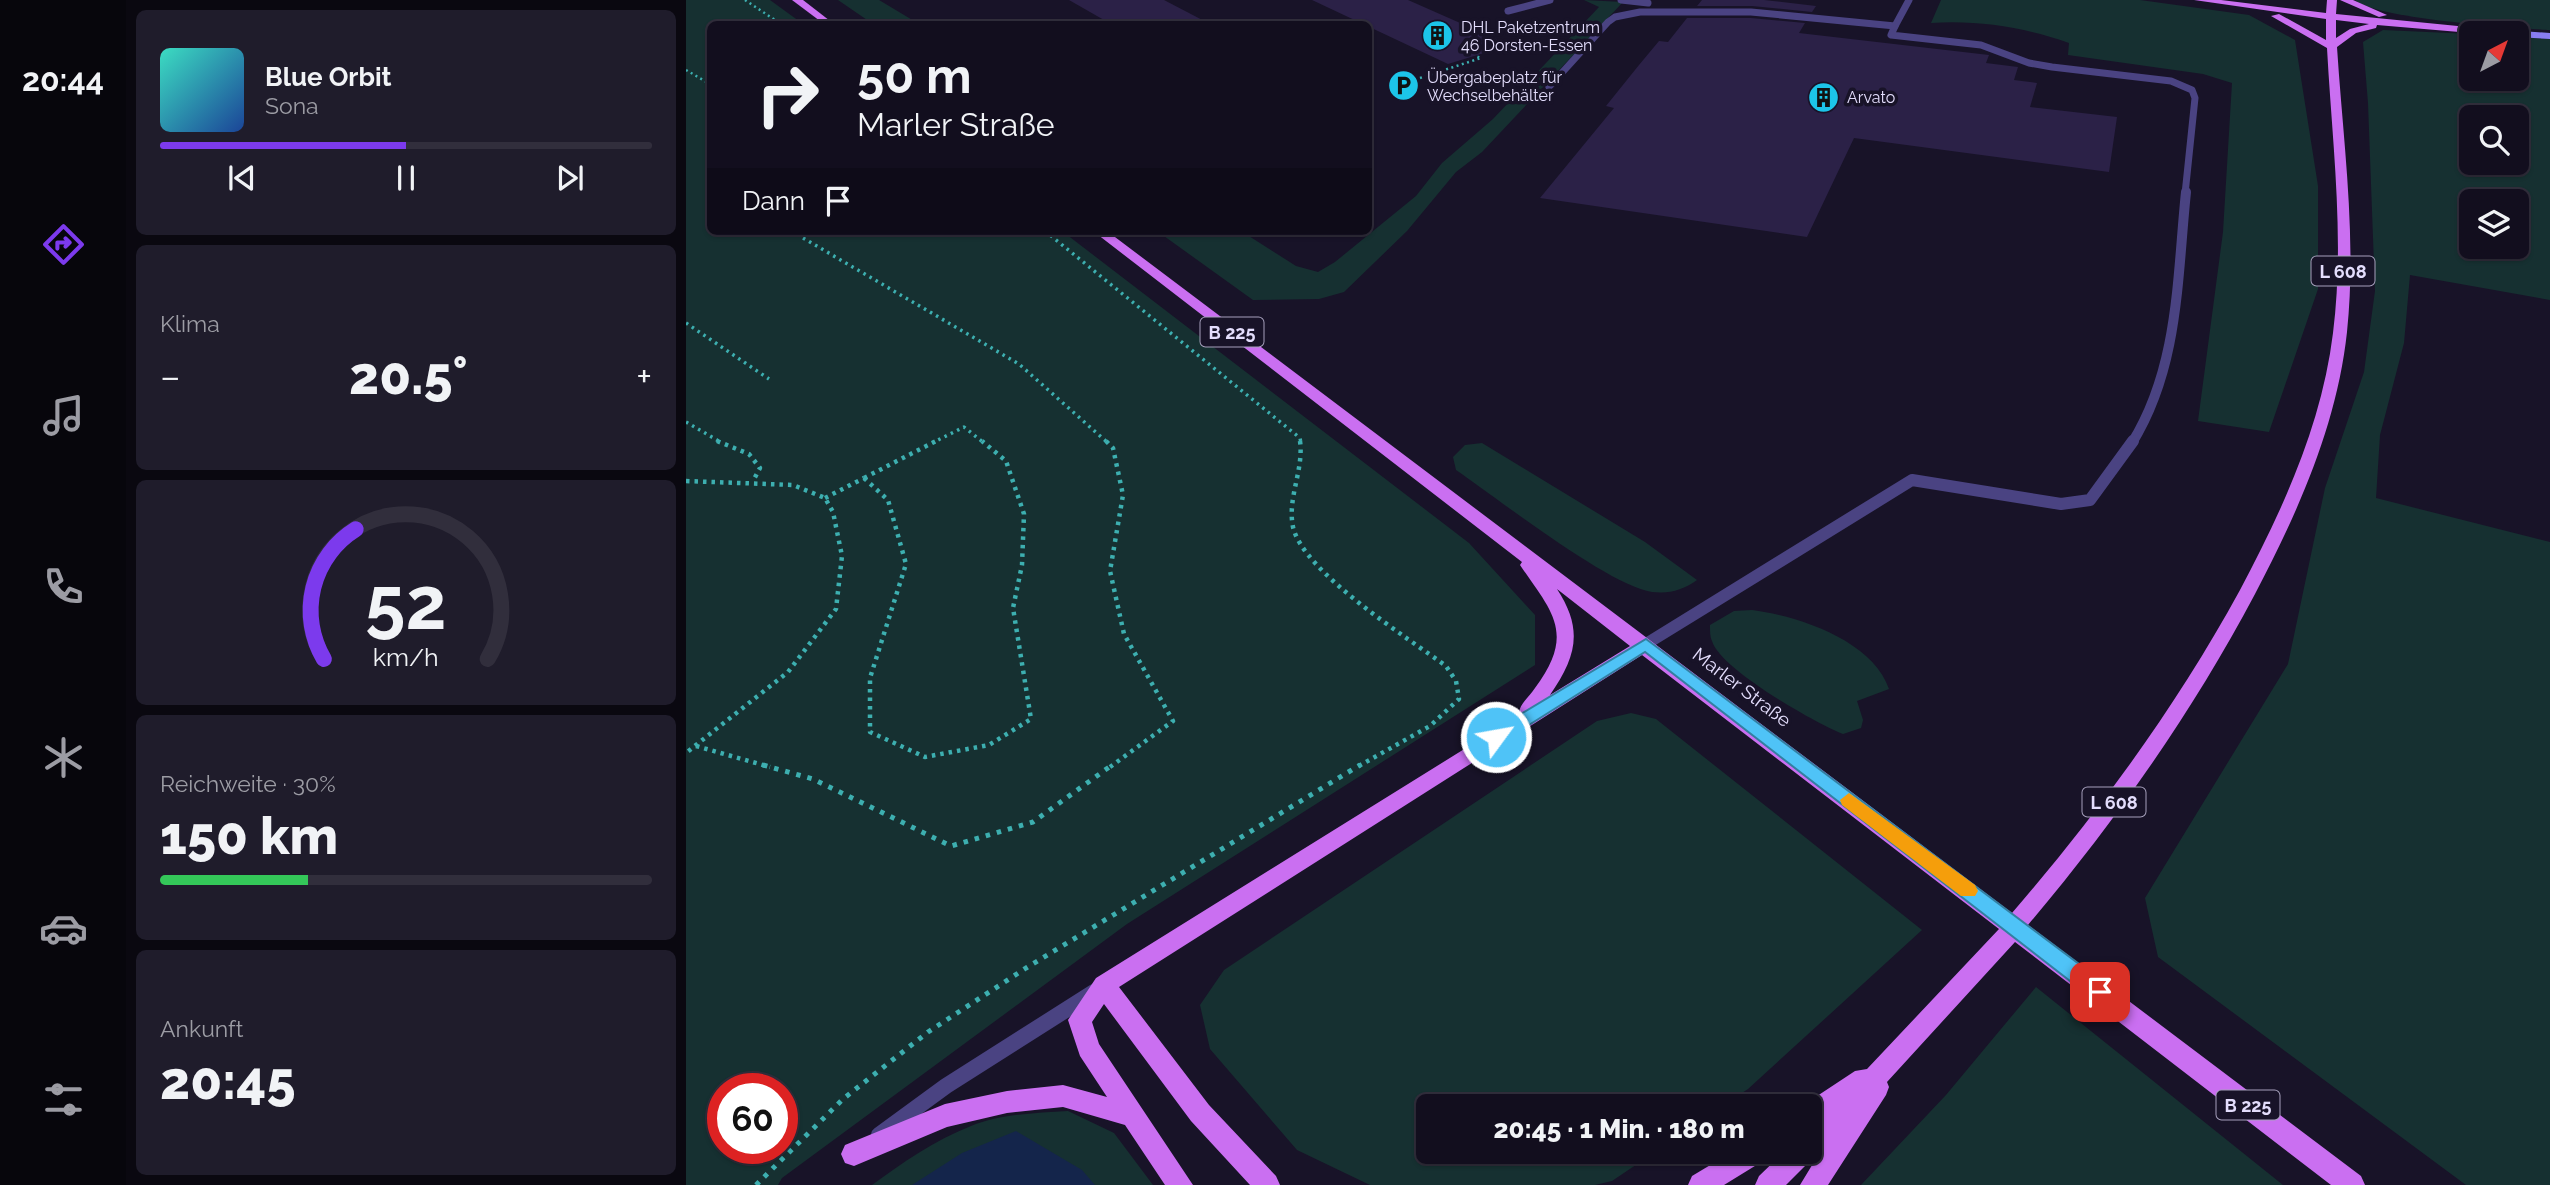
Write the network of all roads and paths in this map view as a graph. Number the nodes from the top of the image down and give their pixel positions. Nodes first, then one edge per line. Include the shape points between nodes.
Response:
1 (745, 0) edge
2 (797, 0) edge
3 (1550, 0) edge
4 (1621, 0) edge
5 (1909, 0) edge
6 (2199, 0) edge
7 (2300, 0) edge
8 (2345, 0) edge
9 (2238, 3) edge
10 (1659, 4) junction
11 (2281, 4) junction
12 (2331, 9) edge
13 (1508, 11) dead end
14 (776, 21) edge
15 (825, 21) edge
16 (2402, 22) junction
17 (1895, 26) junction
18 (2459, 29) edge
19 (2529, 35) edge
20 (2550, 36) edge
21 (2331, 46) junction
22 (1475, 56) dead end
23 (686, 70) edge
24 (1420, 78) dead end
25 (707, 82) edge
26 (1549, 87) dead end
27 (803, 235) edge
28 (1050, 235) edge
29 (1104, 235) edge
30 (686, 323) edge
31 (769, 379) dead end
32 (686, 422) edge
33 (864, 478) junction
34 (686, 481) edge
35 (752, 481) junction
36 (825, 498) junction
37 (1518, 550) junction
38 (1646, 644) junction
39 (1519, 723) junction
40 (696, 746) junction
41 (686, 753) edge
42 (1104, 985) junction
43 (1898, 1055) junction
44 (1822, 1107) edge
45 (1131, 1115) junction
46 (1822, 1131) edge
47 (854, 1154) joint
48 (1735, 1164) edge
49 (1789, 1164) edge
50 (756, 1185) edge
51 (1180, 1185) edge
52 (1267, 1185) edge
53 (1701, 1185) edge
54 (1768, 1185) edge
55 (1813, 1185) edge
56 (2352, 1185) edge

1 - 14 path
2 - 15 main road
3 - 13 lane
4 - 10 lane
5 - 17 lane
6 - 9 main road
7 - 11 main road
8 - 16 main road
9 - 11 main road
9 - 12 main road
9 - 21 main road via 2277,16
10 - 17 lane via 1697,4
10 - 26 lane via 1612,19
11 - 12 main road
12 - 16 main road
12 - 21 main road, L 608
16 - 18 main road
16 - 21 main road via 2358,29
17 - 38 lane via 1891,35 1981,45 2029,63 2161,79 2192,90 2195,98 2171,344 2162,386 2138,434 2090,500 2061,504 1912,480
19 - 20 main road
21 - 43 main road, L 608 via 2344,285 2336,364 2285,519 2164,736 2065,868
22 - 24 path via 1481,58
23 - 25 path
27 - 40 path via 1019,364 1112,448 1123,495 1110,570 1124,634 1173,721 1033,822 951,846 813,779
28 - 50 path via 1300,438 1304,458 1293,499 1293,529 1315,566 1446,666 1456,681 1459,699 1430,726 1331,781 928,1032 843,1099
29 - 37 main road, Marler Straße / B 225
30 - 31 path
32 - 35 path via 749,454 760,468
33 - 33 path via 888,500 906,564 870,678 870,732 925,757 989,745 1031,719 1013,608 1022,565 1024,514 1006,461 964,427
33 - 36 path
34 - 35 path
35 - 36 path via 793,485
36 - 40 path via 842,556 836,609 788,672
37 - 38 main road, Marler Straße / B 225
37 - 39 main road via 1553,598 1566,625 1562,656 1548,687
38 - 39 main road
38 - 56 main road, Marler Straße / B 225
39 - 42 main road
40 - 41 path
42 - 45 main road via 1080,1020 1087,1048
42 - 47 lane via 946,1086
42 - 52 main road via 1200,1113
43 - 44 main road
43 - 46 main road, L 608
43 - 55 main road
45 - 47 main road via 1063,1096 1007,1102 945,1116
45 - 51 main road
48 - 53 main road
49 - 54 main road

